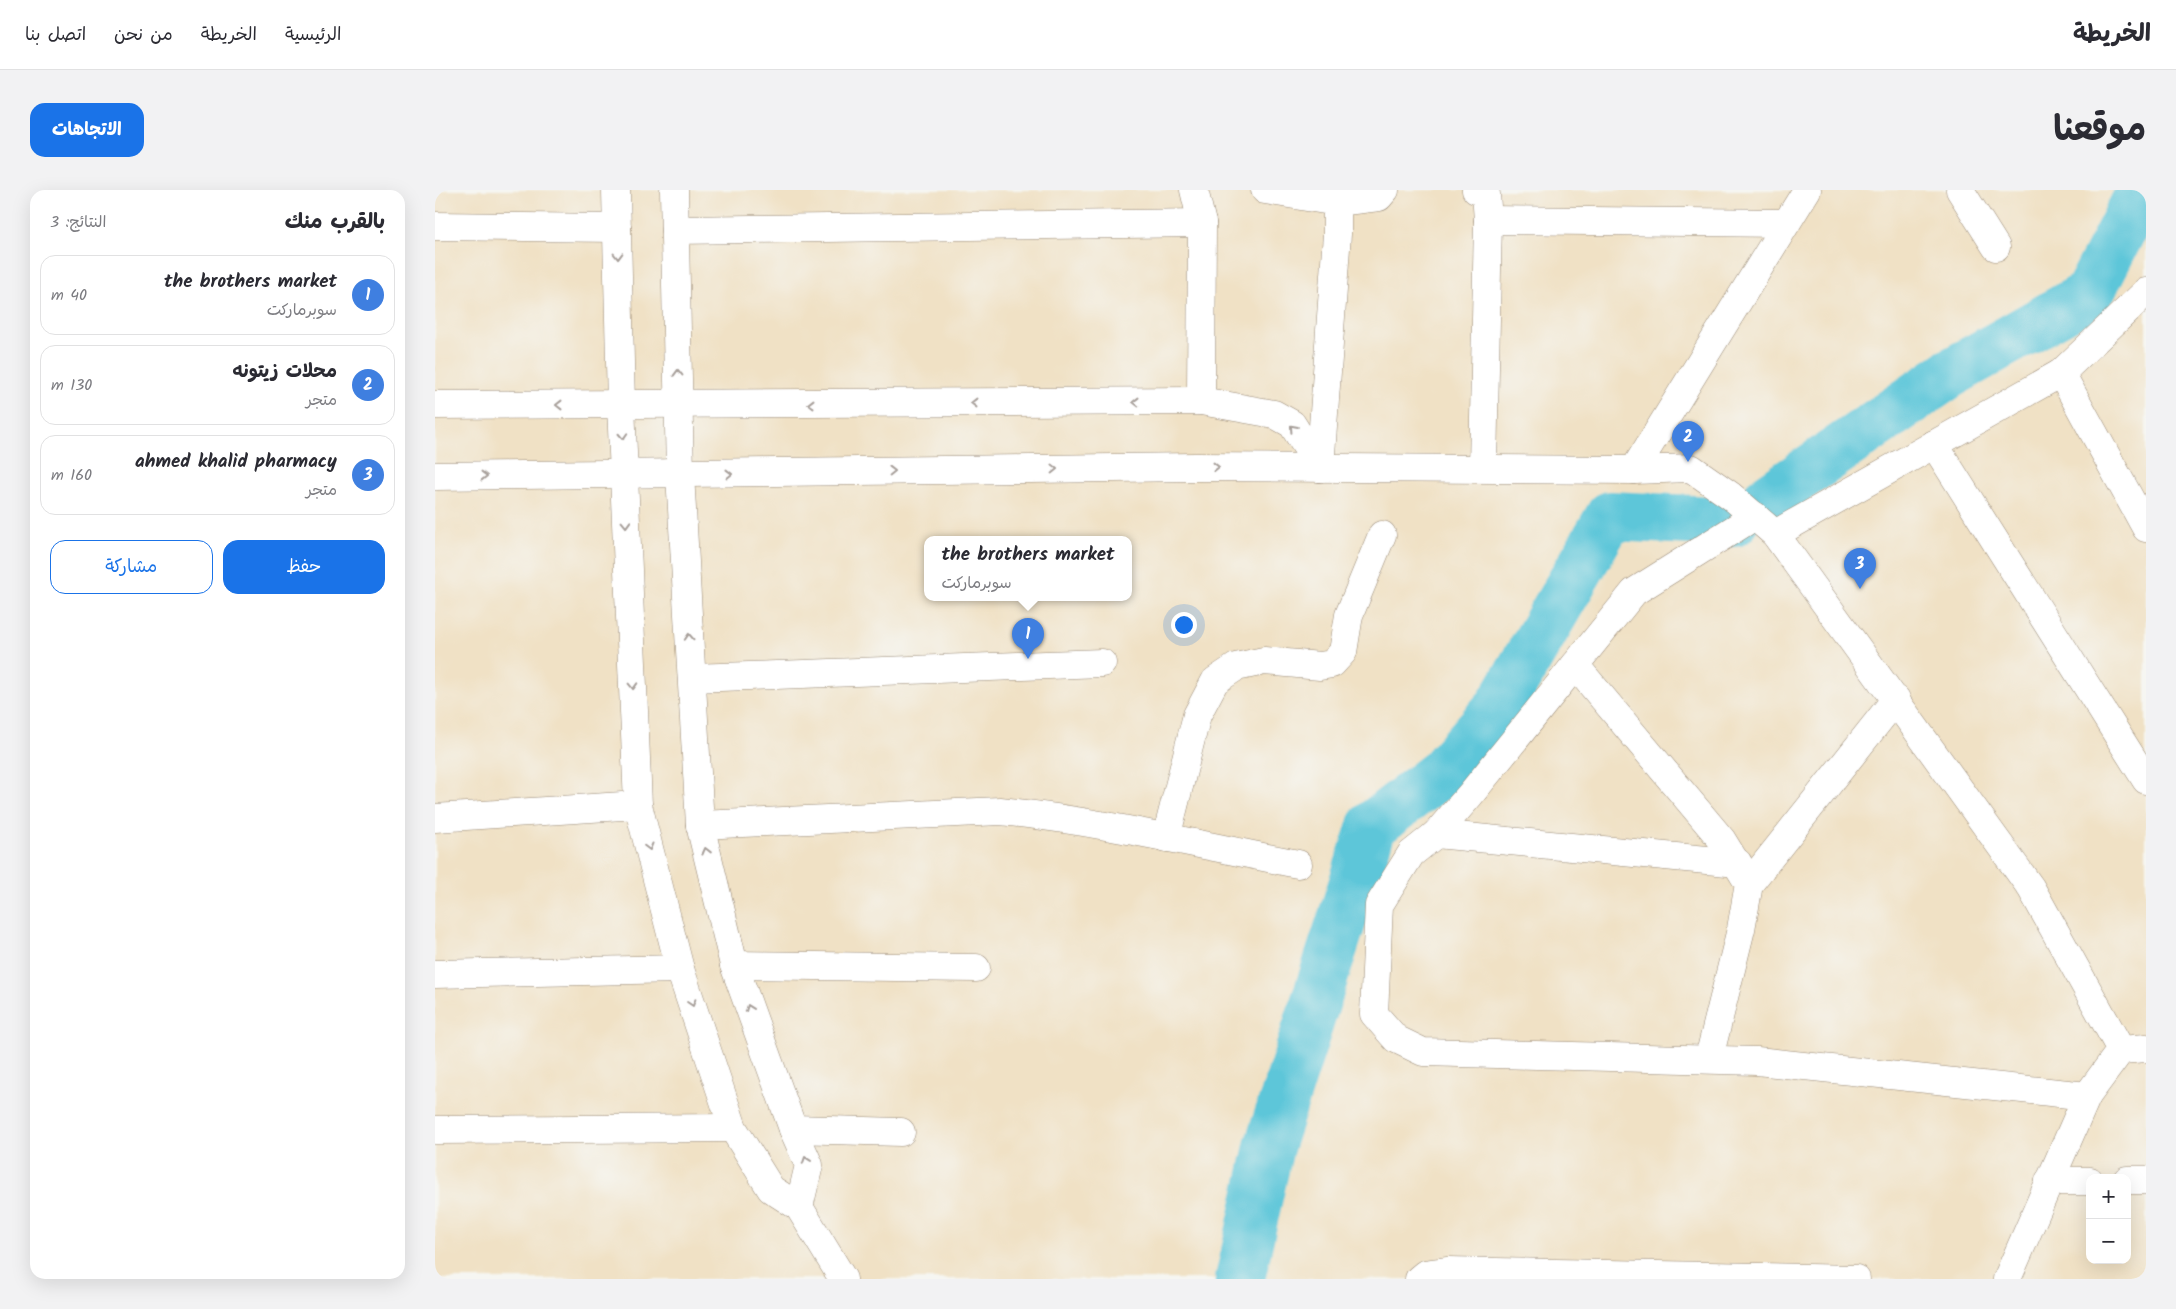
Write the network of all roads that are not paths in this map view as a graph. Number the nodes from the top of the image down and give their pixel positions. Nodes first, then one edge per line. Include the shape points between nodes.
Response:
1 (616, 190) edge
2 (674, 190) edge
3 (1194, 190) edge
4 (1265, 190) edge
5 (1385, 190) edge
6 (1807, 190) edge
7 (1960, 190) edge
8 (1484, 198) edge
9 (1337, 202) junction
10 (1202, 223) junction
11 (1787, 223) junction
12 (435, 226) edge
13 (617, 228) junction
14 (675, 230) junction
15 (1997, 247) dead end
16 (2143, 305) edge
17 (2061, 373) junction
18 (1201, 401) junction
19 (678, 404) junction
20 (435, 405) edge
21 (621, 405) junction
22 (1934, 444) junction
23 (1320, 468) junction
24 (1483, 468) junction
25 (1634, 470) junction
26 (680, 474) junction
27 (624, 475) junction
28 (435, 476) edge
29 (1755, 516) junction
30 (2146, 528) edge
31 (1775, 534) junction
32 (1382, 535) dead end
33 (1102, 664) dead end
34 (1575, 665) junction
35 (692, 678) junction
36 (1896, 699) junction
37 (2146, 780) edge
38 (638, 805) junction
39 (435, 818) edge
40 (700, 825) junction
41 (1436, 834) junction
42 (1166, 838) junction
43 (1298, 864) dead end
44 (1743, 873) junction
45 (734, 965) junction
46 (681, 968) junction
47 (976, 968) dead end
48 (435, 974) edge
49 (2133, 1049) edge
50 (1709, 1058) junction
51 (2087, 1096) junction
52 (733, 1128) junction
53 (793, 1129) junction
54 (435, 1130) edge
55 (901, 1132) dead end
56 (2131, 1180) edge
57 (2146, 1180) edge
58 (2049, 1181) junction
59 (2086, 1181) edge
60 (799, 1207) junction
61 (835, 1277) edge
62 (1419, 1279) edge
63 (1856, 1279) edge
64 (2007, 1279) edge

1 - 13 street
2 - 14 street
3 - 10 street
4 - 9 street
5 - 9 street via 1379,197
6 - 11 street
7 - 15 street
8 - 11 street
8 - 24 street
9 - 23 street
10 - 14 street
10 - 18 street
11 - 25 street
12 - 13 street
13 -> 21 street
19 -> 14 street
16 - 17 street
17 - 22 street
17 - 30 street
18 -> 19 street
23 -> 18 street via 1292,424 1274,414
19 - 21 street
19 - 26 street
21 -> 20 street
21 -> 27 street
22 - 31 street
22 - 37 street
23 - 24 street
26 -> 23 street
24 - 25 street
25 - 29 street via 1691,468
26 - 27 street
35 -> 26 street
28 -> 27 street
27 -> 38 street
29 - 31 street
29 - 34 street via 1634,592
31 - 36 street
32 - 42 street via 1349,615 1343,652 1332,664 1320,666 1264,661 1236,667 1215,681 1197,715
33 - 35 street
34 - 41 street
34 - 44 street via 1722,840
35 - 40 street
36 - 44 street
36 - 49 street via 2031,888
38 - 39 street
38 -> 46 street
40 - 42 street via 1001,810
45 -> 40 street
41 - 44 street
41 - 50 street via 1411,854 1379,905 1374,1014 1396,1039 1423,1052
42 - 43 street
44 - 50 street via 1741,929
45 - 47 street
53 -> 45 street
46 - 48 street
46 -> 52 street
49 - 51 street
50 - 51 street
51 - 58 street
52 - 54 street
52 - 60 street via 771,1189
53 - 55 street
60 -> 53 street via 809,1165
56 - 57 street
58 - 59 street
58 - 64 street
60 - 61 street
62 - 63 street via 1425,1274 1448,1271

